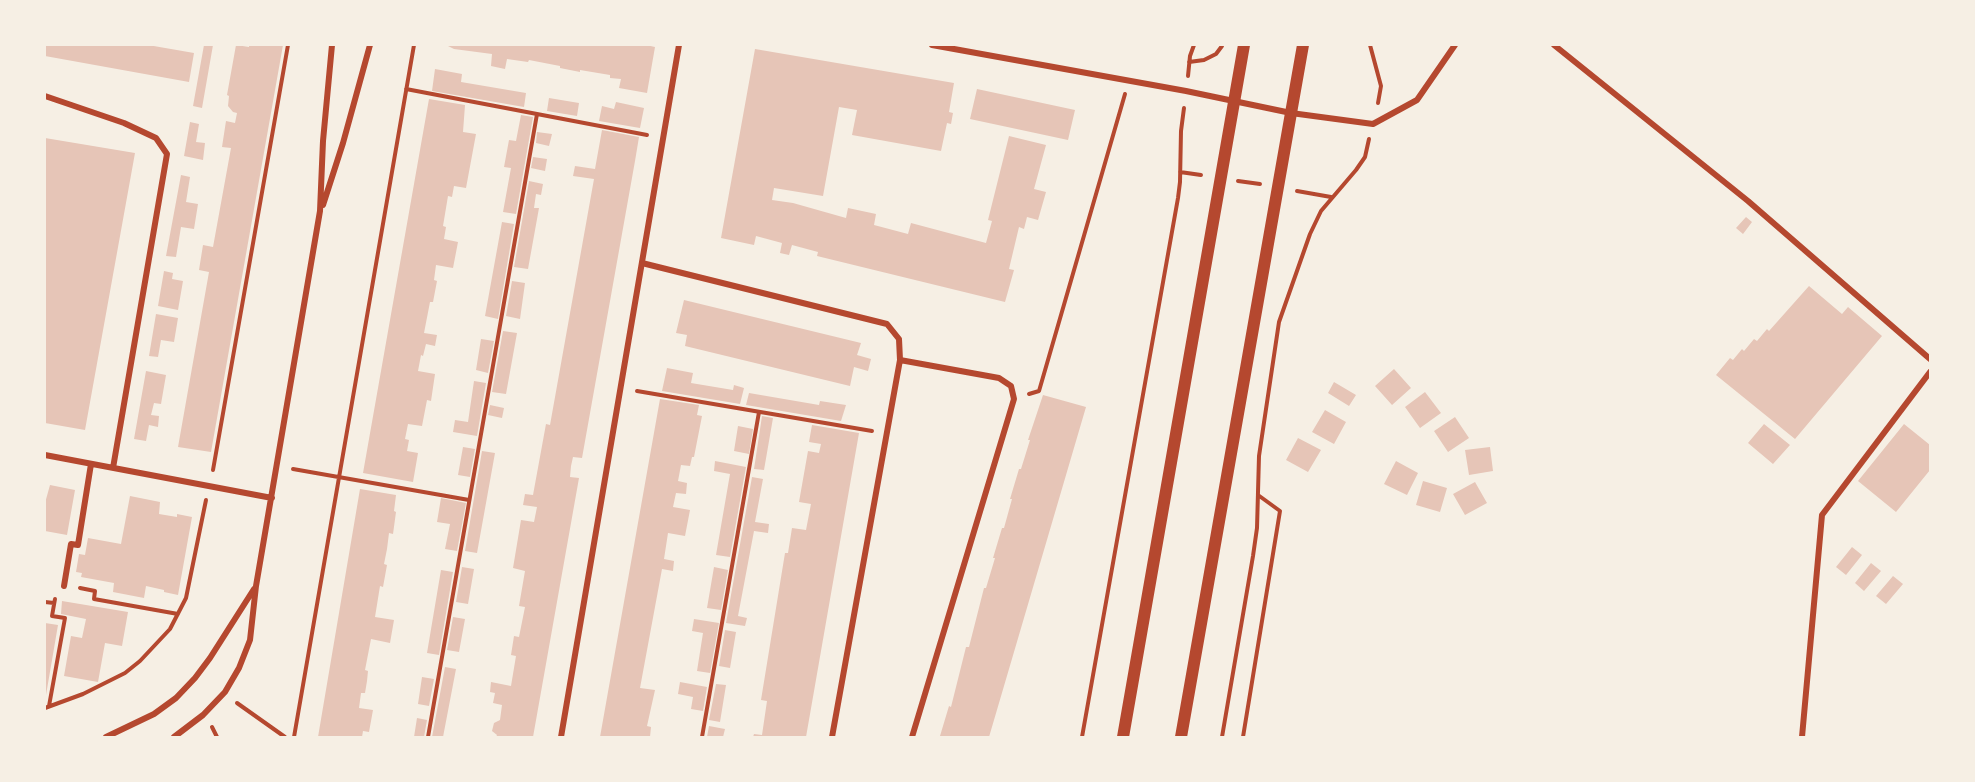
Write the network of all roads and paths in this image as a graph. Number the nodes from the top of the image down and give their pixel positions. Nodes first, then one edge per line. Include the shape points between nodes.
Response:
1 (288, 45) edge
2 (332, 45) edge
3 (370, 45) edge
4 (414, 45) edge
5 (679, 45) edge
6 (932, 45) edge
7 (1194, 45) edge
8 (1222, 45) edge
9 (1244, 45) edge
10 (1303, 45) edge
11 (1363, 45) edge
12 (1455, 45) edge
13 (1554, 45) edge
14 (950, 46) edge
15 (1370, 46) edge
16 (1190, 62) junction
17 (1129, 81) junction
18 (406, 89) junction
19 (1186, 91) junction
20 (45, 96) edge
21 (1234, 101) junction
22 (1291, 113) junction
23 (537, 114) junction
24 (1373, 124) junction
25 (663, 138) junction
26 (320, 211) junction
27 (642, 263) junction
28 (1930, 359) edge
29 (900, 360) junction
30 (1930, 372) edge
31 (621, 388) junction
32 (1014, 399) junction
33 (759, 412) junction
34 (887, 434) junction
35 (45, 455) edge
36 (92, 464) junction
37 (277, 466) junction
38 (113, 468) junction
39 (339, 477) junction
40 (210, 486) junction
41 (1258, 495) junction
42 (272, 498) junction
43 (469, 500) junction
44 (64, 585) junction
45 (256, 586) junction
46 (45, 602) edge
47 (54, 603) junction
48 (178, 614) junction
49 (225, 692) junction
50 (47, 707) edge
51 (106, 737) edge
52 (174, 737) edge
53 (285, 737) edge
54 (294, 737) edge
55 (428, 737) edge
56 (561, 737) edge
57 (702, 737) edge
58 (832, 737) edge
59 (912, 737) edge
60 (1082, 737) edge
61 (1122, 737) edge
62 (1181, 737) edge
63 (1222, 737) edge
64 (1243, 737) edge
65 (1802, 737) edge

1 - 40 path
2 - 26 street
3 - 26 street
4 - 18 path
5 - 25 street
6 - 14 street
7 - 16 path
8 - 16 path via 1216,54
9 - 21 main road
10 - 22 main road
11 - 15 path
12 - 24 street via 1417,100
13 - 28 street via 1748,201
14 - 17 street
15 - 24 path via 1381,86
16 - 19 path
17 - 19 street
17 - 32 path via 1039,391
18 - 23 path
18 - 39 path
19 - 21 street
19 - 60 path via 1178,198
20 - 38 street via 156,138 167,154
21 - 22 street
21 - 61 main road
22 - 24 street
22 - 62 main road
23 - 25 path
23 - 43 path
24 - 41 path via 1365,157 1317,219 1279,322 1259,456
25 - 27 street
26 - 37 street
27 - 29 street via 887,324 899,339
27 - 31 street
29 - 32 street via 999,378 1011,386
29 - 34 street
30 - 65 street via 1822,515
31 - 33 path
31 - 56 street
32 - 59 street
33 - 34 path
33 - 57 path
34 - 58 street
35 - 36 street
36 - 38 street
36 - 44 street via 78,545 71,544
37 - 39 path
37 - 42 street
38 - 40 street
39 - 43 path
39 - 54 path
40 - 42 street
40 - 48 path via 186,598
41 - 63 path via 1253,556
41 - 64 path via 1280,511
42 - 45 street
43 - 55 path
44 - 47 path via 57,590
44 - 48 path via 95,591 94,599
45 - 49 street via 250,640
45 - 51 street via 210,658 176,698 154,714
46 - 47 path
47 - 50 path via 52,616 65,618
48 - 50 path via 158,643 125,673
49 - 52 street
49 - 53 path

